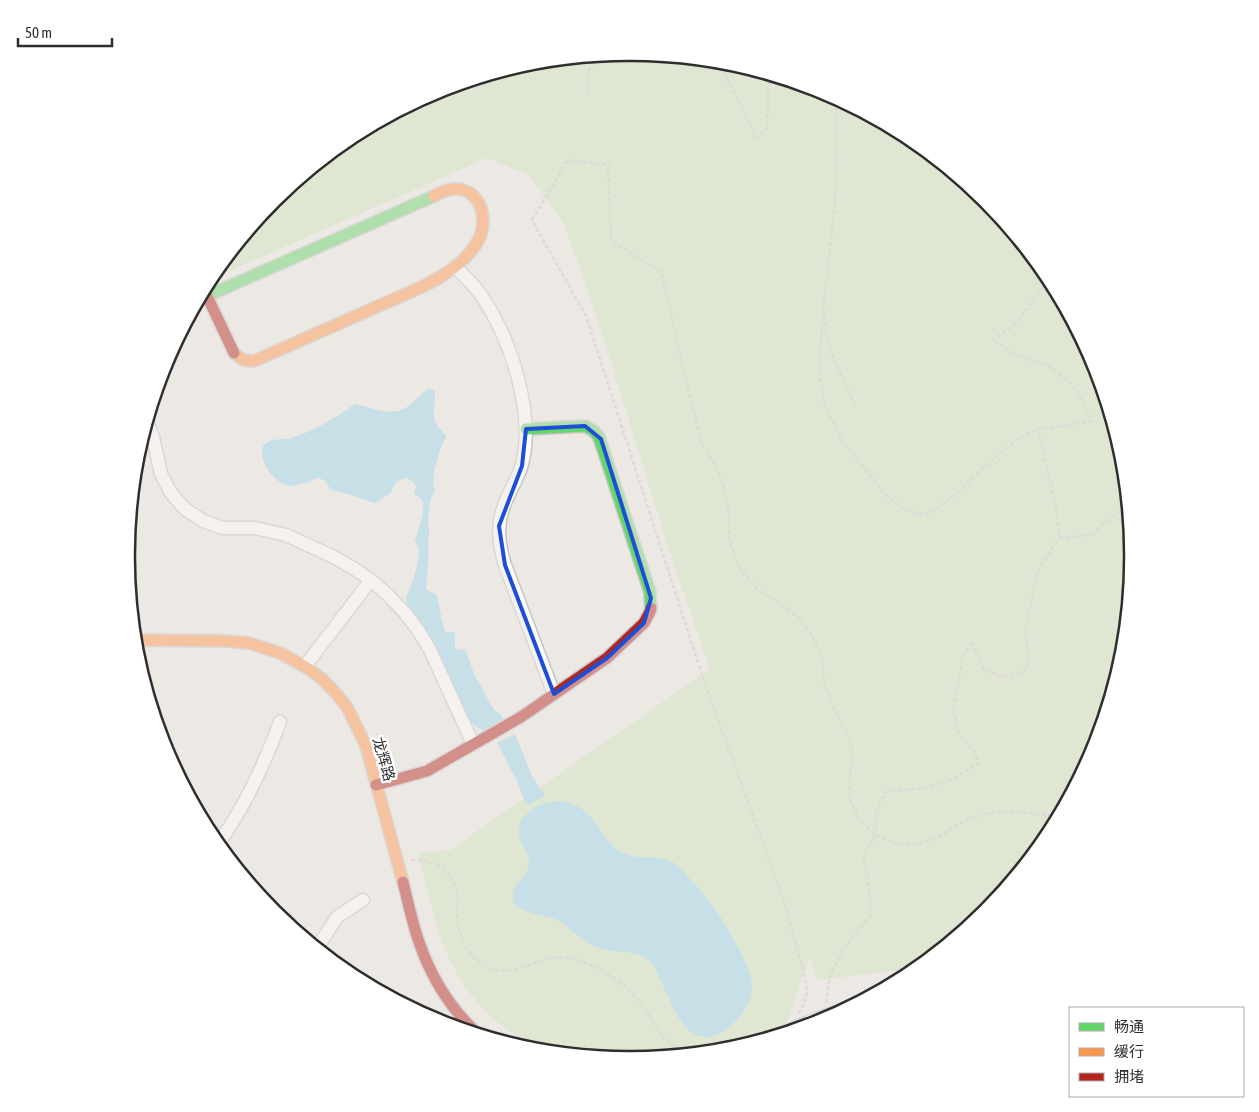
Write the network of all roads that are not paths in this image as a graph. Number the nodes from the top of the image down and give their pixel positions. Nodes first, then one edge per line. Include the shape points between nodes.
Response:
1 (455, 267) junction
2 (210, 295) edge
3 (205, 303) edge
4 (526, 429) junction
5 (151, 432) edge
6 (371, 580) junction
7 (142, 640) edge
8 (304, 666) junction
9 (554, 694) junction
10 (280, 722) dead end
11 (473, 744) junction
12 (376, 785) junction
13 (223, 837) edge
14 (363, 900) dead end
15 (320, 943) edge
16 (466, 1022) edge

1 - 2 street via 479,238 483,220 482,210 472,194 456,189
1 - 3 street via 430,283 254,361 243,360 234,354
1 - 4 street via 482,296 503,336 521,390
4 - 9 street via 522,466 503,506 499,546
4 - 9 street via 585,426 601,439 652,598 644,623 607,658
5 - 6 street via 161,474 185,509 203,521 223,528 255,528 286,536 334,557
6 - 8 street
6 - 11 street via 404,612 422,637
7 - 8 street, 龙辉路 via 234,641 259,645
8 - 12 street, 龙辉路 via 331,688 356,723
9 - 11 street via 522,717
10 - 13 street via 264,764
11 - 12 street via 427,771
12 - 16 street, 龙辉路 via 419,942 439,987
14 - 15 street via 337,917

